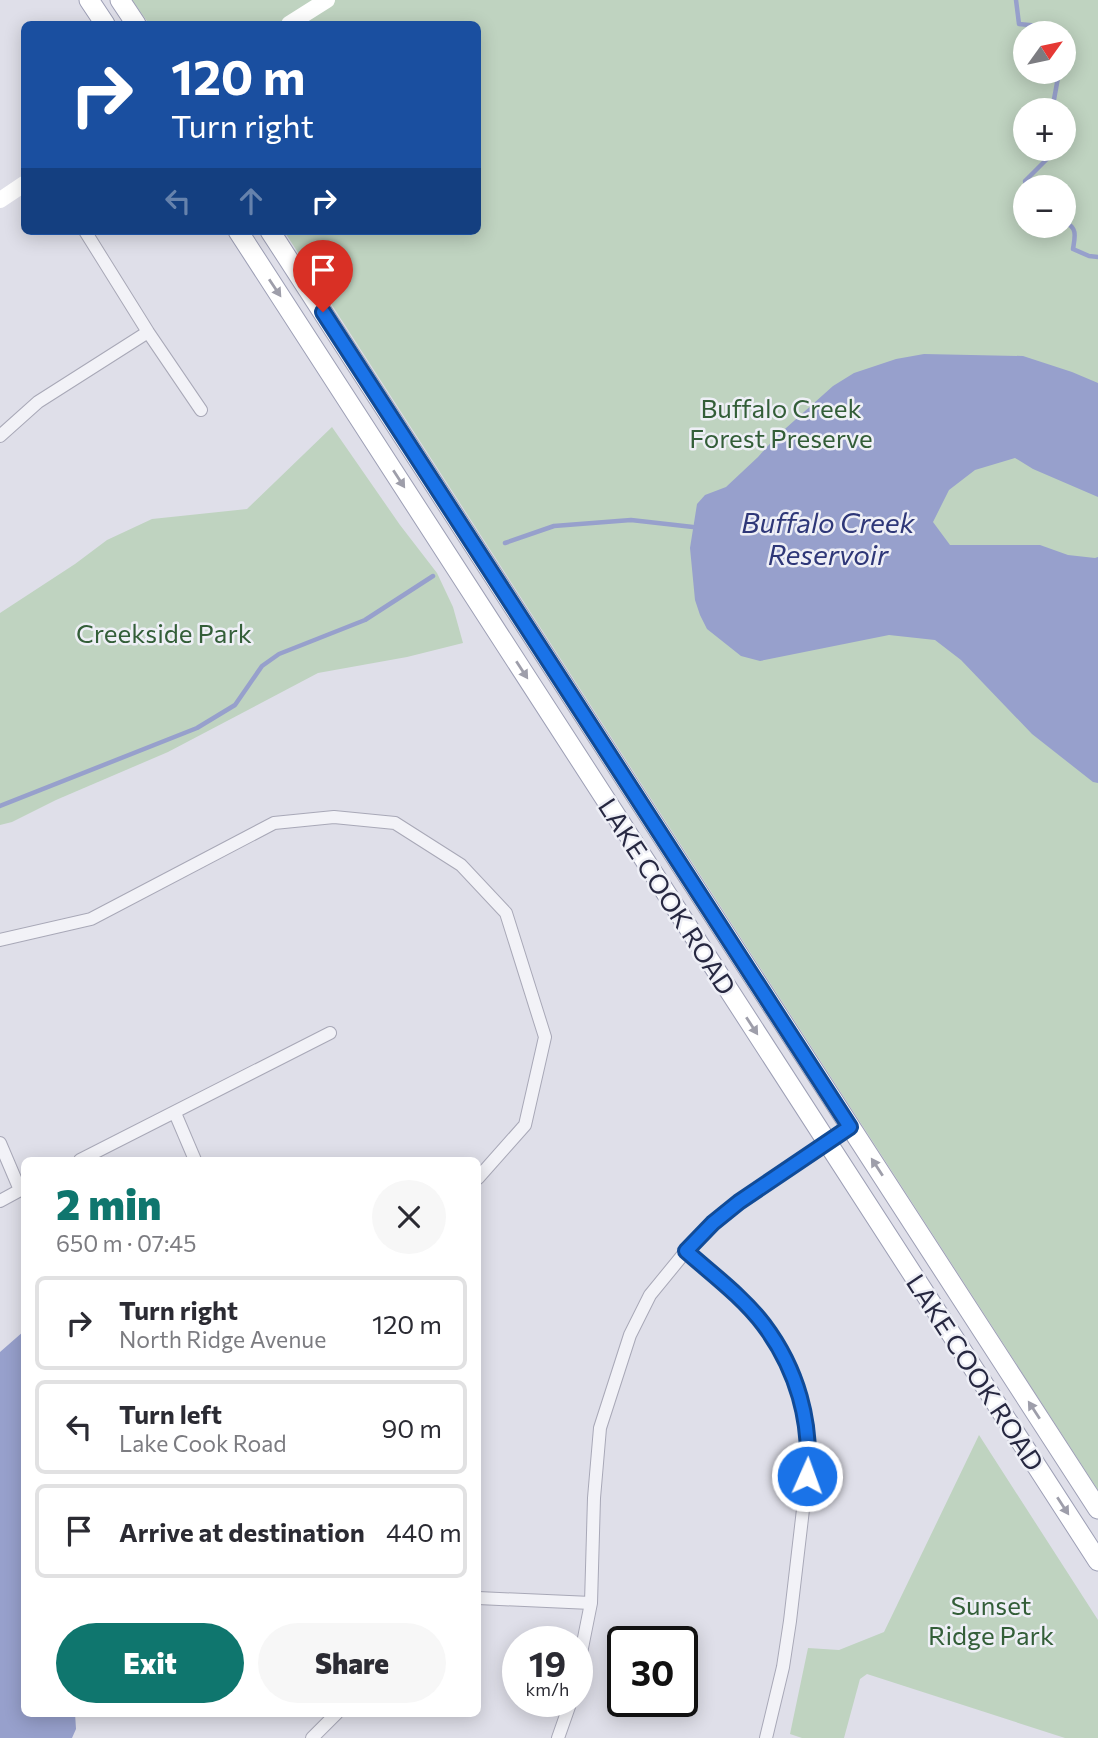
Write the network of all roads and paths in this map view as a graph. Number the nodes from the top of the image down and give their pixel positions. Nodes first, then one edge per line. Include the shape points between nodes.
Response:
1 (89, 0) edge
2 (120, 0) edge
3 (327, 0) edge
4 (103, 21) edge
5 (134, 21) edge
6 (294, 21) edge
7 (21, 186) edge
8 (0, 200) edge
9 (87, 235) edge
10 (241, 235) edge
11 (273, 235) edge
12 (148, 332) junction
13 (201, 410) dead end
14 (0, 436) edge
15 (0, 940) edge
16 (330, 1033) dead end
17 (175, 1112) junction
18 (850, 1127) junction
19 (827, 1142) junction
20 (0, 1143) edge
21 (86, 1157) edge
22 (194, 1157) edge
23 (481, 1175) edge
24 (21, 1187) edge
25 (21, 1190) edge
26 (0, 1201) edge
27 (686, 1251) junction
28 (1098, 1508) edge
29 (1098, 1562) edge
30 (481, 1598) edge
31 (591, 1603) junction
32 (586, 1626) edge
33 (333, 1717) edge
34 (565, 1717) edge
35 (312, 1738) edge
36 (558, 1738) edge
37 (766, 1738) edge

1 - 4 main road
2 - 5 main road
3 - 6 street
7 - 8 street
9 - 12 street
10 -> 19 main road, LAKE COOK ROAD
11 - 18 main road, LAKE COOK ROAD
12 - 13 street
12 - 14 street via 38,402
15 - 23 street via 92,919 274,823 334,817 395,823 461,865 506,913 545,1037 525,1125
16 - 17 street
17 - 21 street
17 - 22 street
18 - 19 street
28 -> 18 main road, LAKE COOK ROAD
19 - 27 street via 739,1202
19 -> 29 main road, LAKE COOK ROAD
20 - 24 street
25 - 26 street
27 - 31 street via 650,1295 630,1335 600,1428
27 - 37 street via 763,1324 795,1381 808,1429 808,1470 790,1621
30 - 31 street
31 - 32 street
33 - 35 street
34 - 36 street

